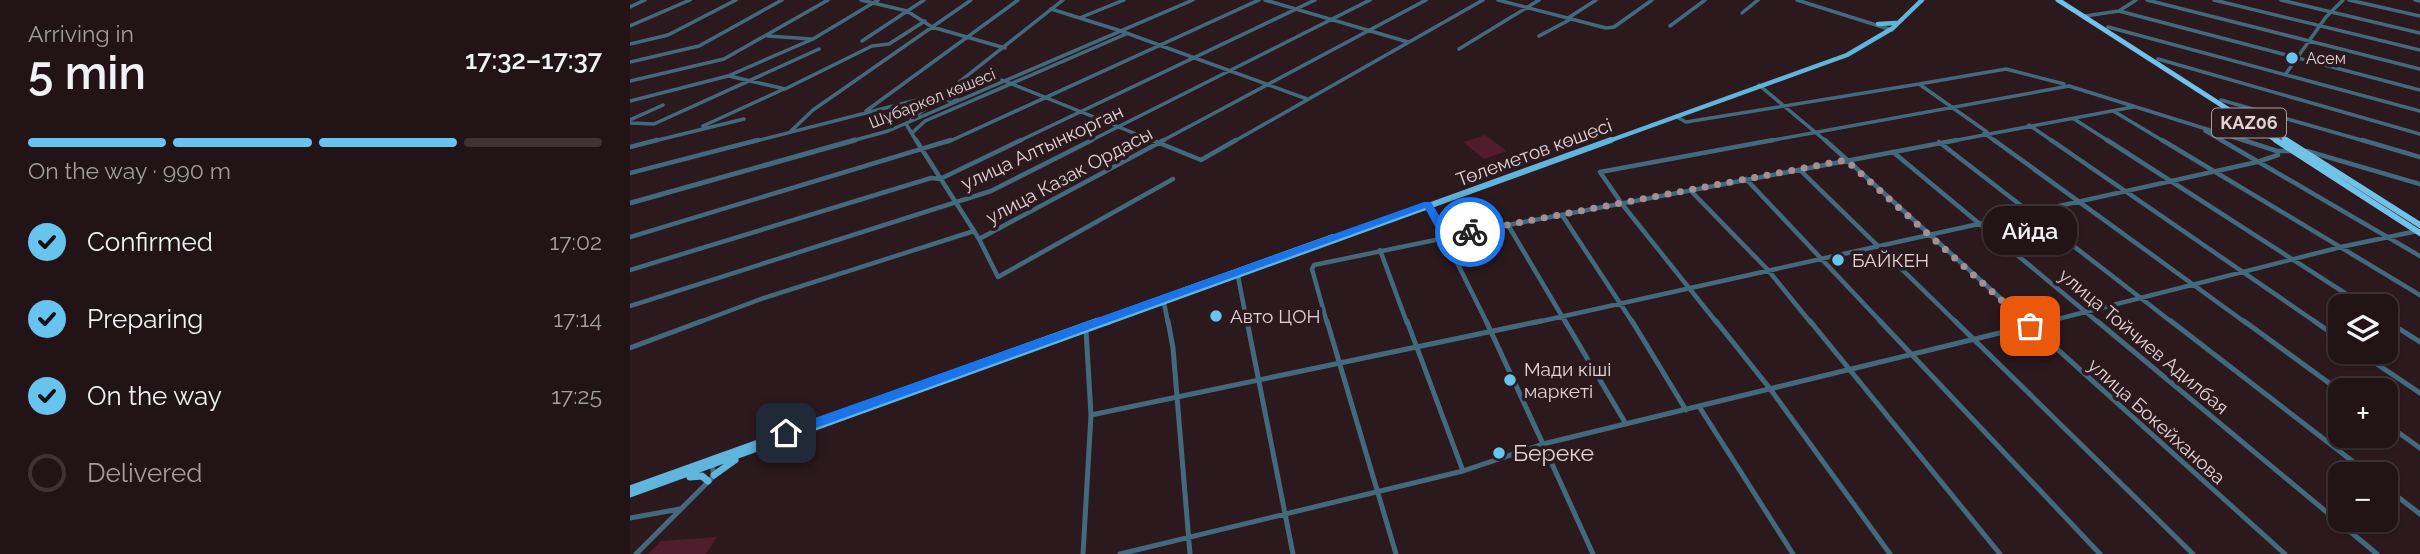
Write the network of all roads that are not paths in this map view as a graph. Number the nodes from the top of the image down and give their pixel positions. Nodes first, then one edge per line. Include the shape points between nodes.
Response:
1 (645, 0) edge
2 (690, 0) edge
3 (736, 0) edge
4 (782, 0) edge
5 (828, 0) edge
6 (861, 0) edge
7 (924, 0) edge
8 (971, 0) edge
9 (1018, 0) edge
10 (1065, 0) edge
11 (1124, 0) edge
12 (1191, 0) edge
13 (1259, 0) edge
14 (1265, 0) edge
15 (1315, 0) edge
16 (1370, 0) edge
17 (1426, 0) edge
18 (1483, 0) edge
19 (1499, 0) edge
20 (1539, 0) edge
21 (1596, 0) edge
22 (1652, 0) edge
23 (1705, 0) edge
24 (1758, 0) edge
25 (1799, 0) edge
26 (1920, 0) edge
27 (2058, 0) edge
28 (2064, 0) edge
29 (2136, 0) edge
30 (2147, 0) edge
31 (2214, 0) edge
32 (2281, 0) edge
33 (2343, 0) edge
34 (2349, 0) edge
35 (2415, 0) edge
36 (876, 1) edge
37 (2420, 1) edge
38 (1812, 2) edge
39 (630, 7) edge
40 (1527, 8) junction
41 (1053, 9) junction
42 (1297, 9) junction
43 (907, 11) junction
44 (2119, 11) junction
45 (2329, 12) junction
46 (1742, 13) dead end
47 (2087, 16) junction
48 (2420, 16) edge
49 (1080, 17) junction
50 (1570, 18) junction
51 (1332, 19) junction
52 (925, 21) junction
53 (1876, 24) junction
54 (630, 26) edge
55 (1670, 26) dead end
56 (2319, 26) junction
57 (932, 27) junction
58 (2108, 27) junction
59 (1892, 28) junction
60 (1119, 31) junction
61 (1368, 31) junction
62 (1127, 33) junction
63 (2420, 33) edge
64 (1881, 34) junction
65 (767, 36) junction
66 (1539, 36) dead end
67 (967, 37) junction
68 (813, 39) junction
69 (862, 41) dead end
70 (2307, 41) junction
71 (1409, 42) junction
72 (630, 44) edge
73 (1160, 45) junction
74 (1004, 47) junction
75 (819, 48) dead end
76 (1459, 49) dead end
77 (2420, 50) edge
78 (1193, 58) junction
79 (2158, 59) junction
80 (2300, 59) junction
81 (630, 62) edge
82 (2420, 69) edge
83 (1230, 71) junction
84 (2285, 75) junction
85 (728, 76) junction
86 (1003, 80) junction
87 (630, 81) edge
88 (748, 81) junction
89 (1919, 83) junction
90 (1013, 84) junction
91 (1270, 85) junction
92 (1761, 86) junction
93 (2069, 86) junction
94 (785, 89) junction
95 (2420, 90) edge
96 (944, 95) junction
97 (963, 97) junction
98 (1046, 97) junction
99 (1308, 100) junction
100 (2221, 100) junction
101 (630, 101) edge
102 (663, 105) dead end
103 (1786, 105) junction
104 (1951, 107) junction
105 (2134, 107) junction
106 (2113, 111) junction
107 (2420, 111) edge
108 (1083, 112) junction
109 (860, 115) junction
110 (1677, 117) junction
111 (744, 119) dead end
112 (2073, 119) junction
113 (630, 121) edge
114 (907, 123) junction
115 (2029, 125) junction
116 (1118, 127) junction
117 (2198, 127) junction
118 (693, 131) junction
119 (912, 132) junction
120 (1816, 132) junction
121 (789, 133) junction
122 (1986, 133) junction
123 (2420, 134) edge
124 (1939, 142) junction
125 (1158, 144) junction
126 (630, 147) edge
127 (924, 150) junction
128 (2277, 151) junction
129 (2293, 151) junction
130 (2302, 151) junction
131 (1892, 152) junction
132 (2420, 157) edge
133 (1846, 160) junction
134 (2257, 162) junction
135 (1800, 170) junction
136 (2214, 171) junction
137 (630, 173) edge
138 (940, 179) junction
139 (1173, 179) dead end
140 (1746, 179) junction
141 (2169, 181) junction
142 (2420, 184) edge
143 (1690, 190) junction
144 (2124, 190) junction
145 (2078, 201) junction
146 (630, 203) edge
147 (954, 203) junction
148 (1622, 204) junction
149 (1429, 205) junction
150 (2029, 212) junction
151 (1562, 215) junction
152 (1979, 222) junction
153 (1508, 225) junction
154 (2419, 230) edge
155 (974, 231) junction
156 (1928, 234) junction
157 (1446, 236) junction
158 (630, 237) edge
159 (2388, 237) junction
160 (979, 239) junction
161 (1877, 245) junction
162 (2341, 247) junction
163 (1380, 250) junction
164 (2420, 256) edge
165 (1822, 258) junction
166 (2293, 260) junction
167 (1253, 266) junction
168 (630, 270) edge
169 (1768, 270) junction
170 (2243, 272) junction
171 (1238, 276) junction
172 (2194, 285) junction
173 (1688, 287) junction
174 (2346, 294) edge
175 (2420, 295) edge
176 (2141, 298) junction
177 (1620, 302) junction
178 (1164, 303) junction
179 (630, 306) edge
180 (2086, 311) junction
181 (1563, 315) junction
182 (2030, 326) junction
183 (2398, 328) edge
184 (1086, 330) junction
185 (2328, 331) edge
186 (1492, 332) junction
187 (1975, 340) junction
188 (2420, 342) edge
189 (630, 348) edge
190 (1415, 348) junction
191 (1911, 354) junction
192 (1338, 364) junction
193 (2377, 364) edge
194 (1847, 371) junction
195 (1258, 380) junction
196 (2328, 382) edge
197 (1771, 390) junction
198 (2420, 393) edge
199 (1178, 395) junction
200 (1700, 408) junction
201 (1686, 411) junction
202 (1091, 415) junction
203 (1626, 424) junction
204 (2398, 432) edge
205 (1544, 444) junction
206 (2420, 448) edge
207 (747, 453) junction
208 (2353, 462) edge
209 (712, 463) junction
210 (1463, 471) junction
211 (711, 478) junction
212 (1379, 491) junction
213 (633, 492) edge
214 (2398, 497) edge
215 (681, 509) junction
216 (1285, 514) junction
217 (2420, 514) edge
218 (630, 519) edge
219 (1189, 537) junction
220 (636, 554) edge
221 (1083, 554) edge
222 (1120, 554) edge
223 (1190, 554) edge
224 (1293, 554) edge
225 (1395, 554) edge
226 (1594, 554) edge
227 (1793, 554) edge
228 (1890, 554) edge
229 (2000, 554) edge
230 (2100, 554) edge
231 (2193, 554) edge
232 (2285, 554) edge
233 (2378, 554) edge

1 - 39 street
2 - 54 street
3 - 72 street via 668,35
4 - 81 street via 699,46
5 - 65 street
6 - 36 street
7 - 43 street
8 - 57 street
9 - 67 street
10 - 41 street
11 - 49 street
12 - 60 street, Шұбаркөл көшесі
13 - 73 street
14 - 42 street
15 - 42 street
16 - 51 street, улица Алтынкорган
17 - 61 street, улица Казак Ордасы
18 - 71 street
19 - 40 street
20 - 40 street
21 - 50 street
22 - 50 street via 1615,27
23 - 55 street
24 - 46 street
25 - 38 street
26 - 59 main road, Төлеметов көшесі
27 - 47 highway, KАZ06
28 - 47 highway, KАZ06
29 - 44 street
30 - 70 street
31 - 56 street
32 - 45 street
33 - 45 street
34 - 48 street
35 - 37 street
36 - 43 street
36 - 68 street
38 - 53 street
40 - 50 street
40 - 76 street
41 - 49 street
41 - 74 street
42 - 51 street
42 - 78 street
43 - 52 street
43 - 69 street
44 - 47 street
44 - 80 street
45 - 56 street
45 - 63 street
47 - 58 highway, KАZ06
47 - 129 highway, KАZ06
49 - 60 street
50 - 66 street
51 - 61 street
51 - 83 street, улица Алтынкорган
52 - 57 street
52 - 94 street via 889,44 872,46
53 - 59 street
53 - 59 main road
53 - 64 main road
56 - 70 street
56 - 77 street
57 - 67 street
57 - 121 street via 813,110
58 - 79 highway, KАZ06
58 - 84 street
59 - 64 main road, Төлеметов көшесі
59 - 92 main road, Төлеметов көшесі via 1845,56
60 - 62 street
60 - 86 street, Шұбаркөл көшесі
61 - 71 street
61 - 91 street, улица Казак Ордасы
62 - 73 street
62 - 90 street
64 - 92 main road, Төлеметов көшесі
65 - 68 street
65 - 87 street via 724,59
67 - 74 street
67 - 109 street
68 - 85 street
70 - 80 street
70 - 82 street
71 - 99 street
73 - 78 street
73 - 98 street
74 - 96 street
75 - 88 street
78 - 83 street
78 - 108 street
79 - 100 highway, KАZ06
79 - 123 street
80 - 84 street
80 - 95 street
83 - 91 street
83 - 116 street, улица Алтынкорган
84 - 107 street
85 - 88 street
85 - 101 street
86 - 90 street
86 - 97 street, Шұбаркөл көшесі
86 - 114 street, Шұбаркөл көшесі
88 - 94 street
88 - 113 street via 654,124
89 - 93 street via 2006,69
89 - 103 street
89 - 104 street
90 - 98 street
90 - 119 street via 925,121
91 - 99 street
91 - 125 street, улица Казак Ордасы
92 - 103 street, улица Бокейханова
92 - 110 main road, Төлеметов көшесі
92 - 149 main road, Төлеметов көшесі
93 - 104 street
93 - 105 street
94 - 118 street
96 - 97 street via 952,101
96 - 109 street
96 - 114 street
97 - 114 street, Шұбаркөл көшесі
98 - 108 street
98 - 127 street
99 - 125 street via 1201,160
100 - 130 highway, KАZ06
100 - 132 street
102 - 113 street
103 - 110 street via 1686,122
103 - 120 street, улица Бокейханова
104 - 120 street
104 - 122 street
105 - 106 street
105 - 117 street
106 - 112 street
106 - 136 street
108 - 116 street
108 - 138 street
109 - 121 street
110 - 149 main road, Төлеметов көшесі
111 - 118 street
112 - 115 street
112 - 141 street
114 - 119 street
114 - 146 street, Шұбаркөл көшесі
115 - 122 street
115 - 144 street
116 - 125 street
116 - 147 street, улица Алтынкорган via 991,191
117 - 128 street
117 - 134 street
118 - 126 street
119 - 127 street
120 - 133 street, улица Бокейханова
120 - 148 street via 1600,172
121 - 137 street
122 - 124 street
122 - 145 street
124 - 131 street
124 - 150 street
125 - 160 street, улица Казак Ордасы
127 - 138 street
127 - 158 street
128 - 129 street
128 - 134 street via 2274,158
129 - 130 street
129 - 154 highway, KАZ06
130 - 142 street
130 - 154 highway, KАZ06
131 - 133 street
131 - 152 street, улица Тойчиев Адилбая
133 - 135 street
133 - 156 street, улица Бокейханова
134 - 136 street
134 - 159 street
135 - 140 street
135 - 161 street
136 - 141 street
136 - 162 street
138 - 147 street
138 - 168 street
139 - 160 street via 998,276
140 - 143 street
140 - 165 street
141 - 144 street
141 - 166 street
143 - 148 street
143 - 169 street
144 - 145 street
144 - 170 street
145 - 150 street
145 - 172 street
147 - 155 street
147 - 179 street, улица Алтынкорган
148 - 151 street
148 - 173 street
149 - 157 street
149 - 167 main road, Төлеметов көшесі
149 - 171 main road, Төлеметов көшесі
150 - 152 street
150 - 176 street
151 - 153 street
151 - 177 street
152 - 156 street
152 - 180 street, улица Тойчиев Адилбая
153 - 157 street
153 - 181 street
154 - 159 street
155 - 160 street, улица Казак Ордасы
155 - 189 street, улица Казак Ордасы via 761,299
156 - 161 street
156 - 182 street, улица Бокейханова
157 - 163 street
157 - 186 street
159 - 162 street
159 - 164 street
161 - 165 street
161 - 187 street
162 - 166 street
162 - 175 street
163 - 190 street
163 - 192 street via 1321,262 1312,269
165 - 169 street
165 - 191 street
166 - 170 street
166 - 174 street
167 - 171 main road
167 - 209 main road, Төлеметов көшесі
169 - 173 street
169 - 194 street
170 - 172 street
170 - 185 street
171 - 178 main road, Төлеметов көшесі
171 - 195 street
172 - 176 street
172 - 196 street
173 - 177 street
173 - 197 street
176 - 180 street
176 - 208 street
177 - 181 street
177 - 201 street
178 - 184 main road, Төлеметов көшесі
178 - 199 street
180 - 182 street
180 - 233 street, улица Тойчиев Адилбая
181 - 186 street
181 - 203 street
182 - 187 street
182 - 232 street, улица Бокейханова
183 - 188 street
184 - 202 street
184 - 207 main road, Төлеметов көшесі
186 - 190 street
186 - 205 street
187 - 191 street
187 - 231 street
190 - 192 street
190 - 210 street
191 - 194 street
191 - 230 street
192 - 195 street
192 - 212 street
193 - 198 street
194 - 197 street
194 - 229 street
195 - 199 street
195 - 216 street
197 - 200 street
197 - 228 street
199 - 202 street
199 - 219 street
200 - 201 street
200 - 227 street
201 - 203 street
202 - 221 street
203 - 205 street
204 - 206 street
205 - 210 street
205 - 226 street
207 - 209 main road, Төлеметов көшесі
207 - 211 main road
209 - 211 street
209 - 213 main road, Төлеметов көшесі
210 - 212 street
211 - 213 main road via 693,476
211 - 215 street
212 - 216 street
212 - 225 street
214 - 217 street
215 - 218 street
215 - 220 street
216 - 219 street
216 - 224 street
219 - 222 street
219 - 223 street

